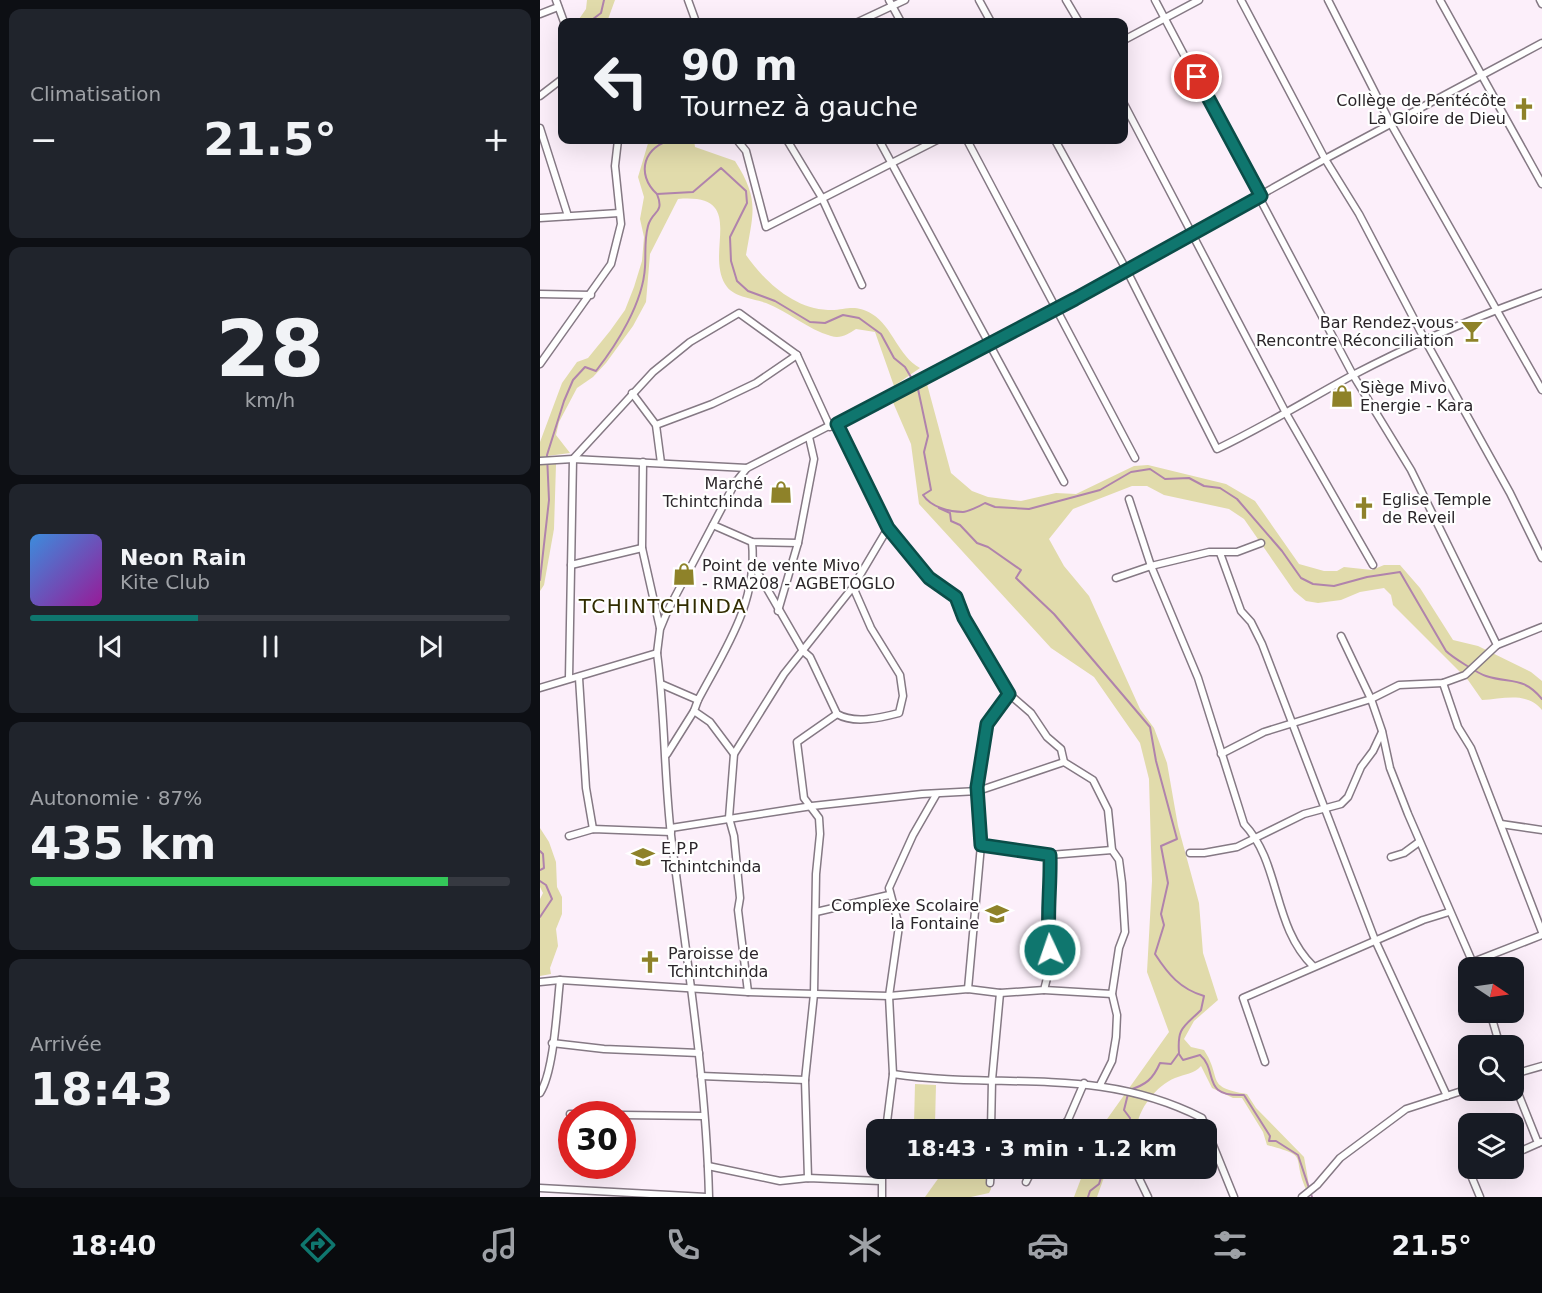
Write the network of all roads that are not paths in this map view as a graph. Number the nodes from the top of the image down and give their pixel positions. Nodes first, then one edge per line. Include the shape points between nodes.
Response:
1 (688, 0) edge
2 (905, 0) edge
3 (979, 0) edge
4 (1066, 0) edge
5 (1155, 0) edge
6 (1199, 0) edge
7 (1241, 0) edge
8 (1328, 0) edge
9 (1440, 0) edge
10 (557, 3) edge
11 (891, 3) edge
12 (540, 14) edge
13 (563, 18) edge
14 (695, 18) edge
15 (865, 18) edge
16 (899, 18) edge
17 (989, 18) edge
18 (1077, 18) edge
19 (1165, 18) junction
20 (1128, 38) edge
21 (1542, 43) edge
22 (1481, 76) junction
23 (558, 82) edge
24 (540, 96) edge
25 (1128, 112) edge
26 (1391, 124) junction
27 (540, 128) edge
28 (618, 144) edge
29 (740, 144) edge
30 (789, 144) edge
31 (881, 144) edge
32 (929, 144) edge
33 (969, 144) edge
34 (1057, 144) edge
35 (1325, 159) junction
36 (891, 164) junction
37 (1542, 184) edge
38 (1261, 196) junction
39 (822, 198) junction
40 (619, 213) junction
41 (568, 216) junction
42 (540, 218) edge
43 (1192, 234) junction
44 (1127, 271) junction
45 (862, 285) dead end
46 (1542, 293) edge
47 (540, 294) edge
48 (591, 294) junction
49 (1058, 308) junction
50 (1498, 309) junction
51 (1425, 340) junction
52 (988, 343) junction
53 (797, 355) junction
54 (540, 364) edge
55 (1353, 375) junction
56 (1542, 390) edge
57 (632, 393) junction
58 (1287, 415) junction
59 (656, 425) junction
60 (834, 425) junction
61 (809, 438) junction
62 (1135, 458) dead end
63 (573, 459) junction
64 (540, 460) edge
65 (643, 462) junction
66 (661, 463) junction
67 (747, 468) junction
68 (1064, 482) dead end
69 (1129, 499) dead end
70 (713, 525) junction
71 (888, 528) junction
72 (752, 542) junction
73 (798, 543) junction
74 (1261, 543) dead end
75 (642, 548) junction
76 (1220, 553) junction
77 (1542, 558) edge
78 (571, 565) junction
79 (1373, 565) dead end
80 (1151, 566) junction
81 (755, 568) junction
82 (1116, 578) dead end
83 (853, 587) junction
84 (778, 610) junction
85 (1542, 627) edge
86 (660, 629) junction
87 (1341, 636) dead end
88 (1497, 645) junction
89 (803, 651) junction
90 (657, 653) junction
91 (569, 678) junction
92 (579, 678) junction
93 (1443, 683) junction
94 (661, 684) junction
95 (540, 688) edge
96 (1009, 694) junction
97 (1371, 699) junction
98 (698, 700) junction
99 (694, 711) junction
100 (837, 714) junction
101 (1293, 724) junction
102 (1382, 731) junction
103 (734, 754) junction
104 (1221, 754) junction
105 (666, 756) junction
106 (1064, 762) junction
107 (978, 791) junction
108 (936, 795) junction
109 (812, 807) junction
110 (1326, 810) junction
111 (729, 818) junction
112 (1501, 824) junction
113 (593, 829) junction
114 (671, 830) junction
115 (1542, 830) edge
116 (569, 836) dead end
117 (1257, 838) junction
118 (1419, 842) junction
119 (981, 845) junction
120 (1112, 850) junction
121 (1190, 853) dead end
122 (1050, 855) junction
123 (1391, 857) dead end
124 (889, 895) junction
125 (816, 912) junction
126 (1449, 912) junction
127 (1542, 933) edge
128 (1375, 940) junction
129 (1470, 957) edge
130 (1491, 957) edge
131 (1313, 966) junction
132 (560, 980) junction
133 (540, 982) edge
134 (693, 987) junction
135 (968, 989) junction
136 (1044, 990) junction
137 (748, 992) junction
138 (1000, 993) junction
139 (814, 994) junction
140 (1112, 994) junction
141 (889, 996) junction
142 (552, 1043) junction
143 (699, 1053) junction
144 (1265, 1062) dead end
145 (1542, 1066) edge
146 (1524, 1071) edge
147 (893, 1074) junction
148 (701, 1076) junction
149 (805, 1080) junction
150 (992, 1080) junction
151 (1084, 1083) junction
152 (1100, 1085) junction
153 (1458, 1092) edge
154 (540, 1093) edge
155 (1447, 1096) junction
156 (1522, 1101) edge
157 (636, 1115) edge
158 (704, 1116) junction
159 (887, 1119) edge
160 (991, 1119) edge
161 (1068, 1119) edge
162 (1540, 1143) edge
163 (1524, 1150) edge
164 (708, 1166) junction
165 (808, 1178) junction
166 (990, 1179) edge
167 (1028, 1179) edge
168 (1139, 1179) edge
169 (1472, 1179) edge
170 (881, 1181) joint
171 (1026, 1182) dead end
172 (990, 1183) dead end
173 (540, 1188) edge
174 (707, 1197) edge
175 (882, 1197) edge
176 (1148, 1197) edge
177 (1234, 1197) edge
178 (1302, 1197) edge
179 (1480, 1197) edge

1 - 14 street
2 - 11 street
3 - 17 street
4 - 18 street
5 - 19 street
6 - 19 street
7 - 35 street
8 - 26 street
9 - 22 street
10 - 12 street
10 - 13 street
11 - 15 street
11 - 16 street
19 - 20 street
19 - 38 street
21 - 22 street
22 - 26 street
22 - 37 street
23 - 24 street
25 - 43 street
26 - 35 street
26 - 50 street
27 - 41 street
28 - 40 street via 615,166
29 - 39 street via 746,152 766,227
30 - 39 street
31 - 36 street
32 - 36 street
33 - 49 street
34 - 44 street
35 - 38 street
35 - 51 street via 1359,213
36 - 39 street
36 - 52 street
38 - 43 street
38 - 55 street
39 - 45 street
40 - 41 street
40 - 48 street via 621,224 610,264
41 - 42 street
43 - 44 street
43 - 58 street
44 - 49 street
44 - 58 street via 1217,449
46 - 50 street
47 - 48 street
48 - 54 street
49 - 52 street
49 - 62 street
50 - 51 street
50 - 56 street
51 - 55 street
51 - 77 street via 1510,492
52 - 60 street
52 - 68 street
53 - 57 street via 739,313 690,342
53 - 59 street via 756,383
53 - 60 street
55 - 58 street
55 - 88 street via 1411,470
57 - 59 street
57 - 63 street
58 - 79 street
59 - 66 street
60 - 61 street
60 - 71 street
61 - 67 street
61 - 73 street via 814,459
63 - 64 street
63 - 65 street
63 - 78 street
65 - 66 street
65 - 75 street
66 - 67 street
67 - 70 street
69 - 80 street
70 - 72 street
70 - 86 street
71 - 83 street
71 - 96 street via 929,578 956,597 964,618
72 - 73 street
72 - 81 street
73 - 84 street
74 - 76 street via 1237,552
75 - 78 street
75 - 86 street
76 - 80 street via 1209,552
76 - 101 street via 1241,611 1262,644
78 - 91 street
80 - 82 street
80 - 104 street via 1198,678
81 - 84 street
81 - 98 street via 744,613
83 - 89 street
83 - 100 street via 871,628 900,675 903,696 899,713 878,718 843,718
84 - 89 street
85 - 88 street
86 - 90 street
87 - 97 street
88 - 93 street via 1469,672
89 - 100 street via 810,657
89 - 103 street
90 - 92 street
90 - 94 street
91 - 92 street
91 - 95 street
92 - 113 street via 586,788
93 - 97 street via 1399,685
93 - 112 street via 1458,728 1471,748
94 - 98 street
94 - 105 street
96 - 106 street via 1061,749
96 - 107 street via 987,724
97 - 101 street
97 - 102 street
98 - 99 street
99 - 103 street via 710,722
99 - 105 street
100 - 109 street via 797,742 804,798
101 - 104 street via 1264,732
101 - 110 street
102 - 110 street via 1348,797
102 - 118 street via 1390,768
103 - 111 street
104 - 117 street via 1244,824
105 - 114 street
106 - 107 street
106 - 120 street via 1093,780 1108,810
107 - 108 street
107 - 119 street
108 - 109 street
108 - 124 street via 913,835
109 - 111 street
109 - 125 street via 819,818 820,834
110 - 117 street via 1304,814
110 - 128 street
111 - 114 street
111 - 137 street via 734,836
112 - 115 street
112 - 127 street
113 - 114 street
113 - 116 street
114 - 134 street
117 - 121 street via 1237,847
117 - 131 street via 1292,940
118 - 123 street
118 - 126 street
119 - 122 street
119 - 135 street
120 - 122 street
120 - 140 street via 1119,860 1125,932
122 - 136 street via 1050,970
124 - 125 street
124 - 141 street via 899,926
125 - 139 street
126 - 128 street
126 - 129 street
127 - 130 street
128 - 131 street
128 - 155 street
131 - 144 street via 1243,998
132 - 133 street
132 - 134 street
132 - 142 street
134 - 137 street
134 - 143 street
135 - 138 street
135 - 141 street
136 - 138 street
136 - 140 street
137 - 139 street
138 - 150 street
139 - 141 street
139 - 149 street
140 - 152 street via 1117,1014 1116,1037 1112,1061
141 - 147 street
142 - 143 street
142 - 154 street
143 - 148 street
145 - 146 street
147 - 150 street
147 - 159 street
148 - 149 street
148 - 158 street
149 - 165 street
150 - 151 street
150 - 160 street
151 - 152 street
151 - 161 street
152 - 177 street via 1170,1102 1202,1118
153 - 155 street
155 - 178 street via 1406,1109 1340,1158
156 - 162 street
157 - 158 street
158 - 164 street
162 - 163 street
164 - 165 street via 780,1181
164 - 174 street
165 - 170 street
166 - 172 street
167 - 171 street
168 - 176 street
169 - 179 street
170 - 175 street
173 - 174 street

